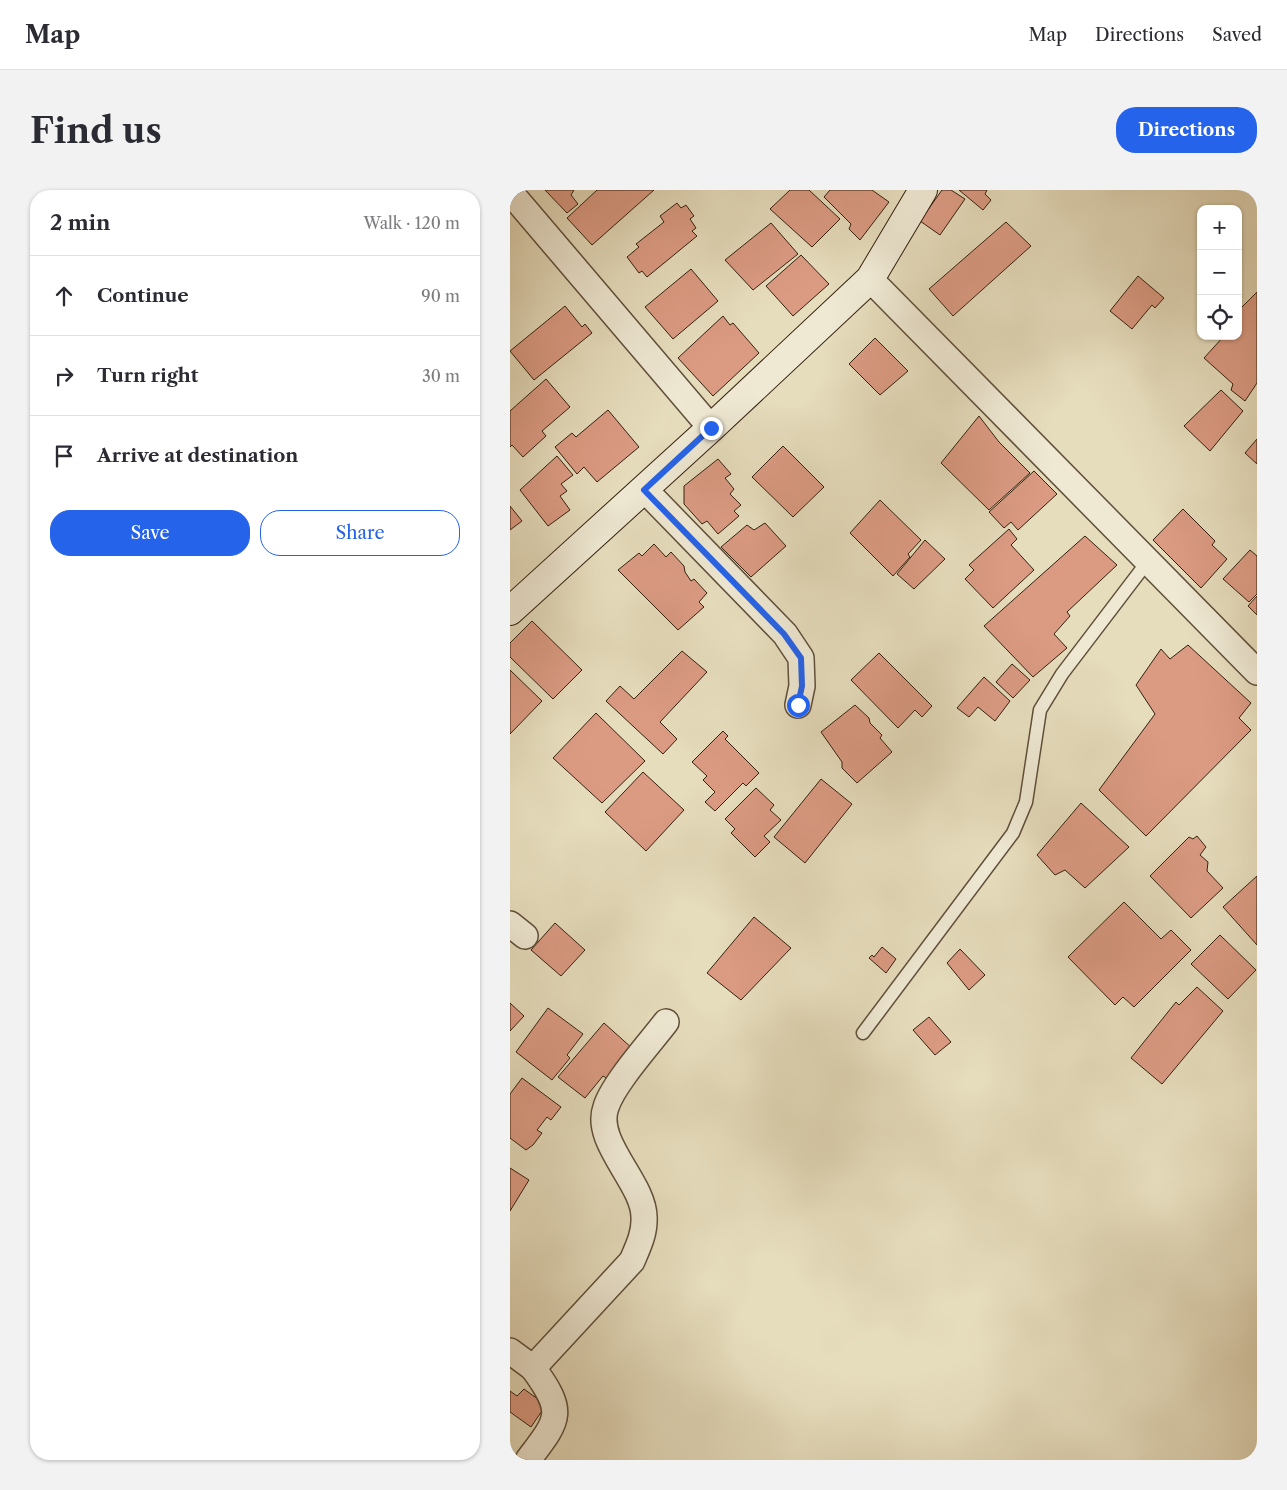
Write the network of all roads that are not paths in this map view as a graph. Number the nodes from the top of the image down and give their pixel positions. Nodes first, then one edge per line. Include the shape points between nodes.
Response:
1 (923, 190) edge
2 (510, 192) edge
3 (870, 279) junction
4 (711, 428) junction
5 (644, 490) junction
6 (1148, 561) junction
7 (510, 611) edge
8 (1257, 672) edge
9 (798, 705) dead end
10 (666, 1022) dead end
11 (863, 1033) dead end
12 (510, 1351) edge
13 (533, 1368) junction
14 (528, 1460) edge

1 - 3 street
2 - 4 street
3 - 4 street
3 - 6 street
4 - 5 street
5 - 7 street
5 - 9 street via 784,634 801,658 802,686
6 - 8 street
6 - 11 lane via 1062,674 1040,710 1026,802 1013,833
10 - 13 street via 605,1108 609,1141 637,1192 644,1216 642,1239 632,1261 622,1273
12 - 13 street
13 - 14 street via 547,1388 554,1415 553,1425

